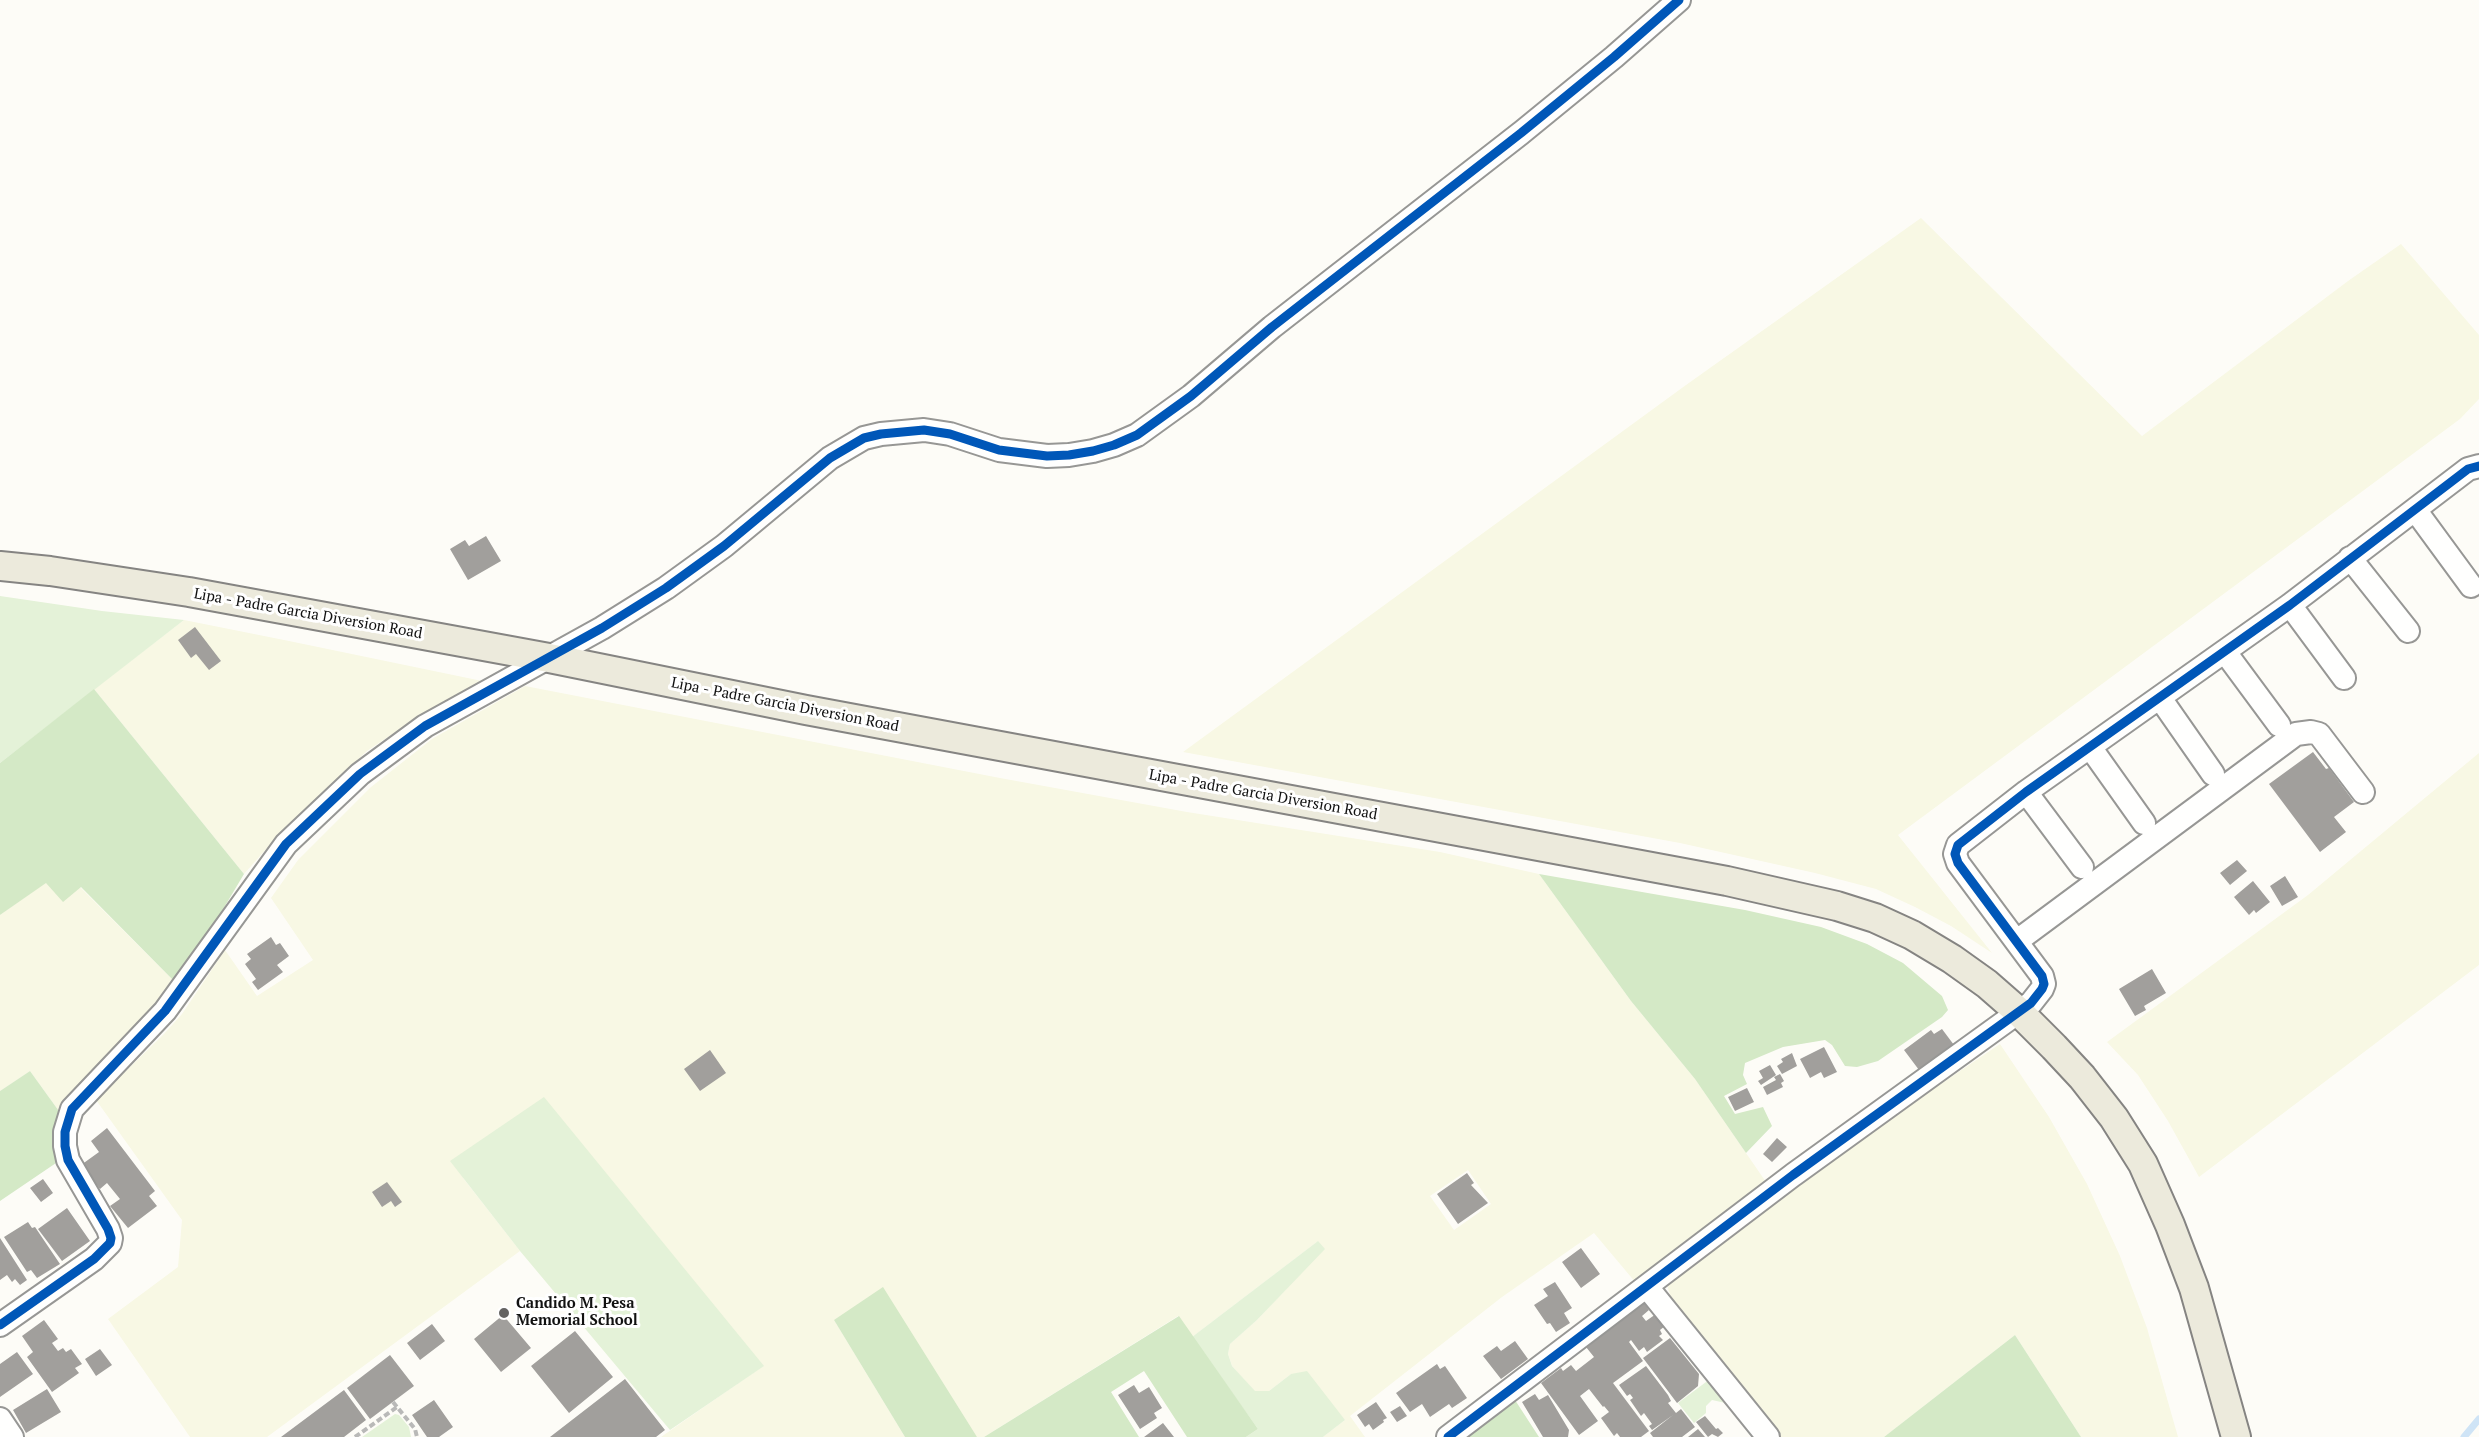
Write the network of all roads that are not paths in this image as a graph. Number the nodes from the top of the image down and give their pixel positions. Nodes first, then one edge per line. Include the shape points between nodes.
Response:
1 (1679, 0) edge
2 (2479, 466) edge
3 (2415, 511) junction
4 (2350, 558) junction
5 (0, 566) edge
6 (2471, 586) dead end
7 (2290, 605) junction
8 (2408, 631) dead end
9 (2225, 652) junction
10 (549, 658) junction
11 (2344, 678) dead end
12 (2160, 698) junction
13 (2279, 725) dead end
14 (2090, 747) junction
15 (2213, 774) dead end
16 (2026, 792) junction
17 (2363, 792) dead end
18 (2144, 823) dead end
19 (2082, 867) dead end
20 (2017, 940) junction
21 (2019, 1012) junction
22 (1647, 1287) junction
23 (0, 1325) edge
24 (0, 1419) edge
25 (12, 1437) edge
26 (1448, 1437) edge
27 (1767, 1437) edge
28 (2236, 1437) edge

1 - 10 street via 1512,140 1137,435 1093,451 1047,456 999,450 924,430 864,438 830,458 724,546 666,588
2 - 3 street via 2468,469
3 - 4 street
3 - 6 street
4 - 7 street
4 - 8 street
5 - 10 main road, Lipa - Padre Garcia Diversion Road via 189,592
7 - 9 street
7 - 11 street
9 - 12 street
9 - 13 street
10 - 21 main road, Lipa - Padre Garcia Diversion Road via 1797,896 1875,918 1912,935 1952,959
10 - 23 street via 425,726 360,774 286,844 165,1011 69,1116 65,1139 68,1160 108,1228 110,1244
12 - 14 street
12 - 15 street
14 - 16 street
14 - 18 street
16 - 19 street
16 - 20 street via 1958,845 1955,854
17 - 20 street via 2319,734 2296,734
20 - 21 street via 2044,984 2038,996
21 - 22 street
21 - 28 main road, Lipa - Padre Garcia Diversion Road via 2082,1077 2143,1164 2194,1288
22 - 26 street
22 - 27 street
24 - 25 street

